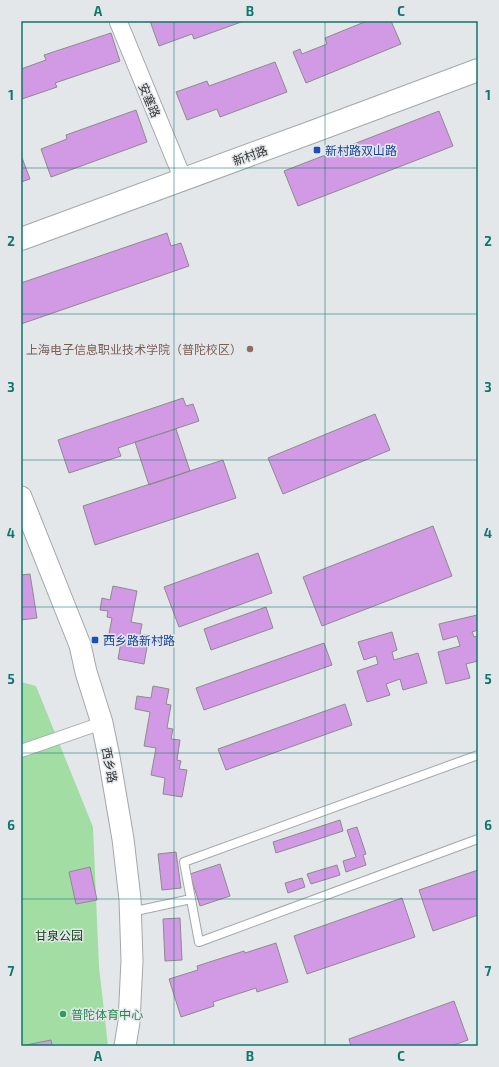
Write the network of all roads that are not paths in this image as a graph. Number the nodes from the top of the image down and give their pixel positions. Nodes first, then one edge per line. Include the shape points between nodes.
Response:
1 (118, 21) edge
2 (478, 70) edge
3 (183, 179) junction
4 (21, 239) edge
5 (21, 497) edge
6 (102, 723) junction
7 (21, 751) edge
8 (478, 755) edge
9 (478, 838) edge
10 (191, 899) junction
11 (131, 912) junction
12 (125, 1046) edge

1 - 3 street, 安塞路
2 - 3 main road, 新村路
3 - 4 main road, 新村路
5 - 6 street, 西乡路 via 80,645
6 - 7 street
6 - 11 street, 西乡路 via 124,839
8 - 10 lane via 184,862
9 - 10 lane via 199,942
10 - 11 lane
11 - 12 street, 西乡路 via 132,961 129,1022

